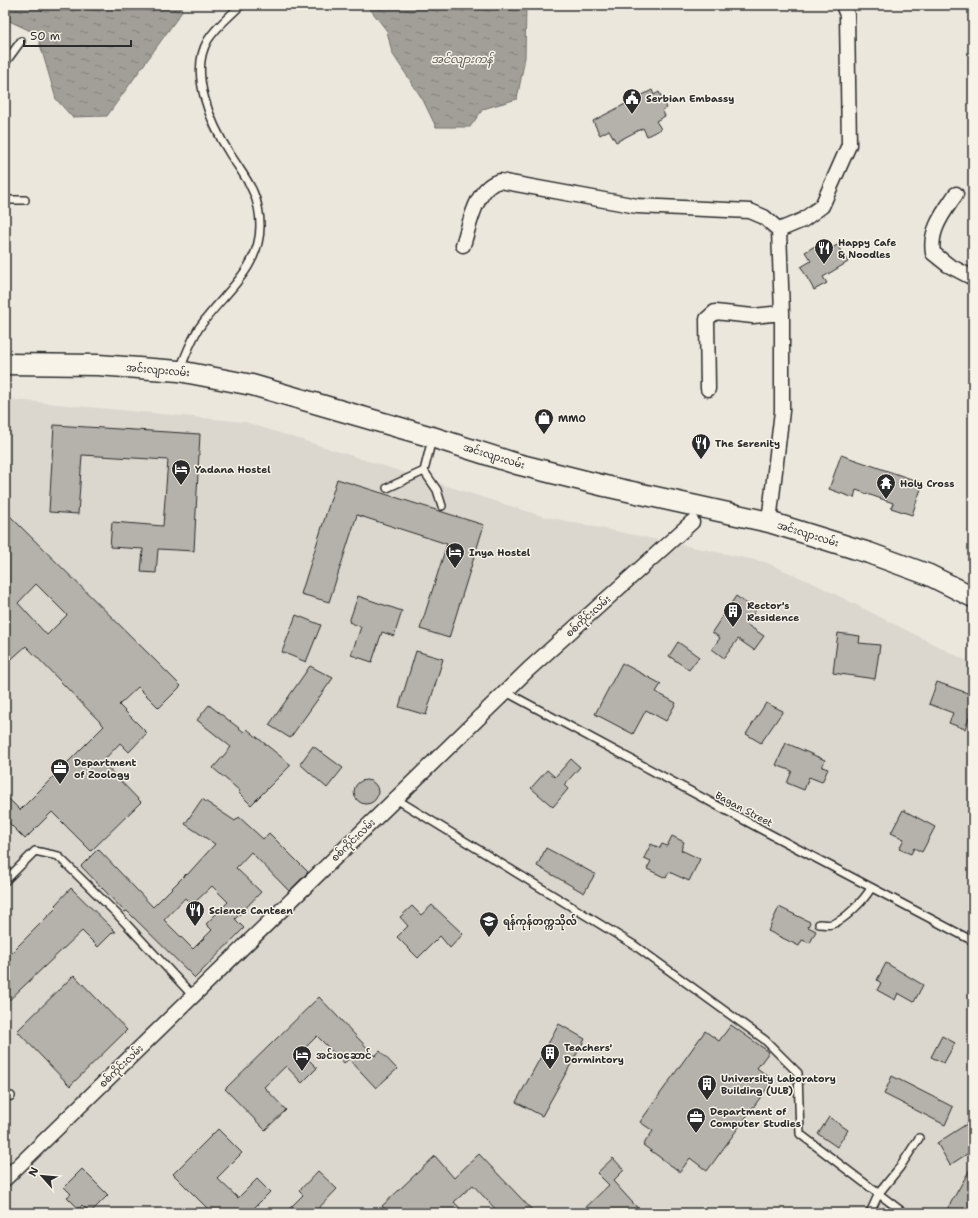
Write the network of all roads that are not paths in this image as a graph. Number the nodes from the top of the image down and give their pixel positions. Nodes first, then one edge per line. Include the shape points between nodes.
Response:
1 (241, 5) edge
2 (843, 5) edge
3 (21, 41) dead end
4 (5, 63) edge
5 (956, 194) dead end
6 (5, 200) edge
7 (25, 200) dead end
8 (779, 230) junction
9 (463, 245) dead end
10 (973, 278) edge
11 (782, 313) junction
12 (5, 364) edge
13 (179, 371) junction
14 (708, 389) dead end
15 (432, 437) junction
16 (424, 471) junction
17 (387, 488) dead end
18 (442, 506) dead end
19 (708, 508) junction
20 (692, 522) joint
21 (769, 522) junction
22 (973, 597) edge
23 (506, 692) junction
24 (396, 799) junction
25 (5, 880) edge
26 (871, 888) junction
27 (819, 924) dead end
28 (973, 941) edge
29 (193, 996) junction
30 (919, 1138) dead end
31 (5, 1179) edge
32 (879, 1193) junction
33 (870, 1213) edge
34 (904, 1213) edge

1 - 13 lane via 208,41 200,61 203,91 213,124 230,155 248,178 258,205 258,246 236,286 217,304 198,329
2 - 8 street via 847,14 849,145 822,206 803,220
3 - 4 lane
5 - 10 street via 936,226 931,242 933,253 948,265
6 - 7 lane
8 - 9 street via 764,217 750,211 637,206 500,181 493,182 482,193
8 - 11 street
11 - 14 street via 753,316 715,312 707,319
11 - 21 street via 782,411
12 - 13 main road, အင်းလျားလမ်း
13 - 15 main road, အင်းလျားလမ်း via 252,385
15 - 16 lane
15 - 19 main road, အင်းလျားလမ်း via 525,466
16 - 17 lane
16 - 18 lane
19 - 20 lane, စစ်ကိုင်းလမ်း
19 - 21 main road, အင်းလျားလမ်း
20 - 23 street, စစ်ကိုင်းလမ်း
21 - 22 main road, အင်းလျားလမ်း via 869,553 929,575
23 - 24 street, စစ်ကိုင်းလမ်း
23 - 26 lane, Bagan Street
24 - 29 street, စစ်ကိုင်းလမ်း
24 - 32 lane via 634,945 765,1040 798,1073 800,1134
25 - 29 lane via 36,851 58,856 117,914
26 - 27 lane via 863,901 846,915 832,924
26 - 28 lane, Bagan Street
29 - 31 street, စစ်ကိုင်းလမ်း
30 - 32 lane
32 - 33 lane
32 - 34 lane

